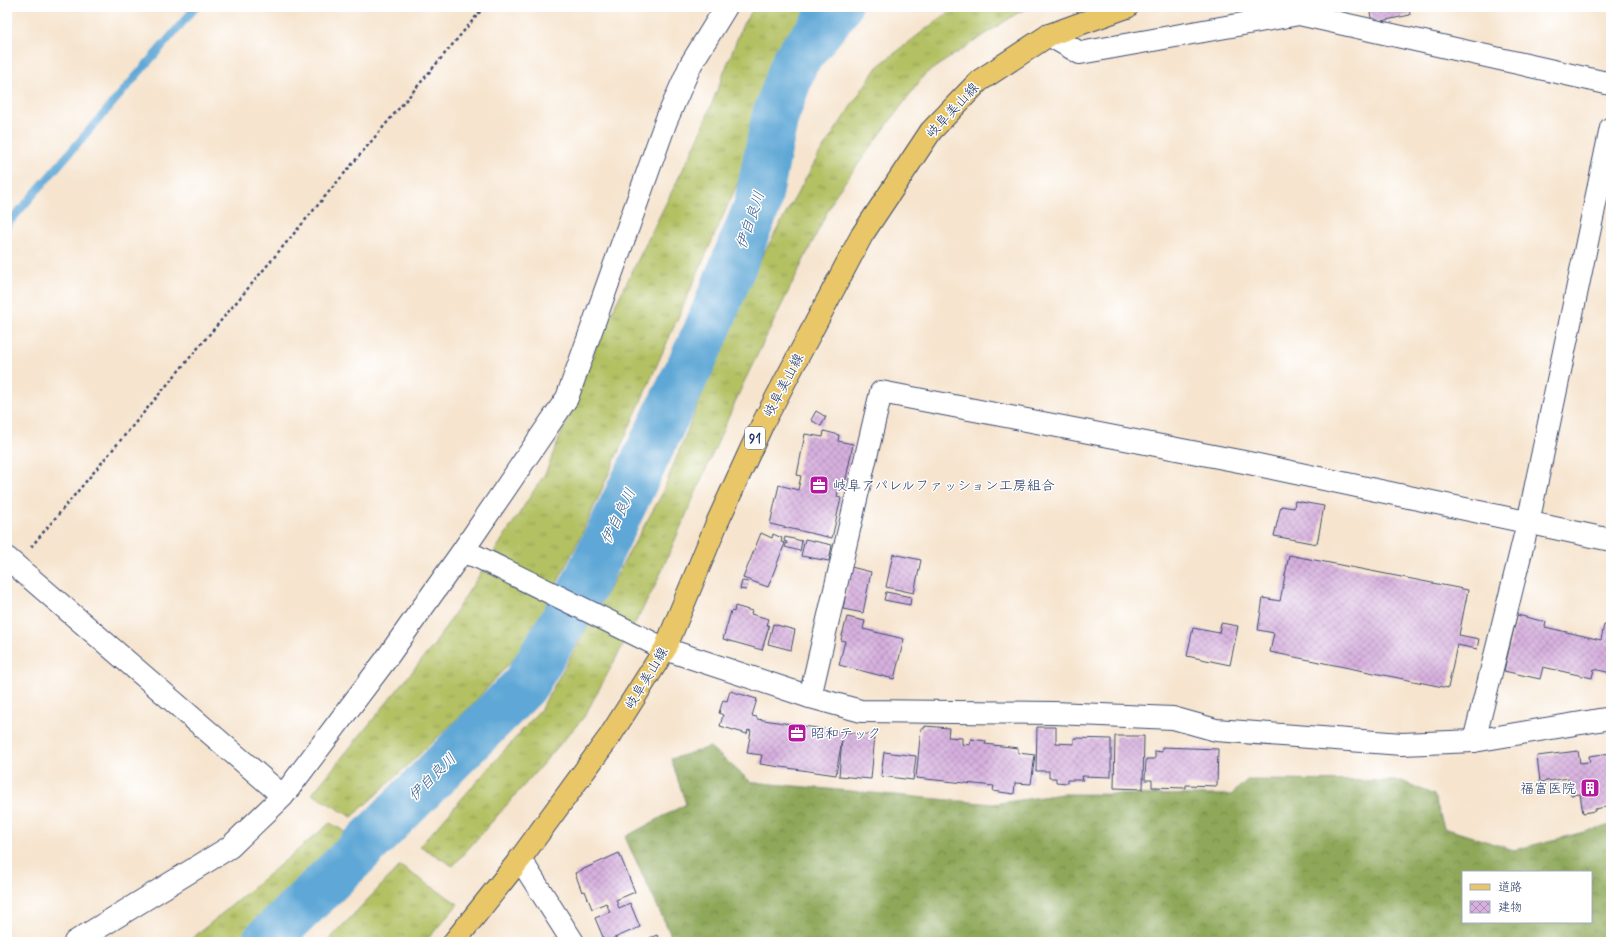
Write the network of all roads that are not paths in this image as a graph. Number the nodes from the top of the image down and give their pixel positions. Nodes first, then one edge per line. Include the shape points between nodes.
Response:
1 (726, 7) edge
2 (1127, 7) edge
3 (1049, 35) junction
4 (1611, 84) edge
5 (1611, 128) edge
6 (1528, 523) junction
7 (1611, 540) edge
8 (470, 555) junction
9 (11, 562) edge
10 (664, 649) junction
11 (810, 697) junction
12 (1611, 718) edge
13 (1474, 741) junction
14 (283, 796) junction
15 (520, 859) junction
16 (75, 942) edge
17 (454, 942) edge
18 (573, 942) edge

1 - 8 street via 691,64 666,121 568,398
2 - 3 main road, 岐阜美山線 / 91
3 - 4 street via 1080,53 1299,14
3 - 10 main road, 岐阜美山線 / 91 via 979,81 931,131 862,235 763,423 717,522
5 - 6 street
6 - 7 street
6 - 11 street via 1244,462 881,392
6 - 13 street
8 - 10 street
8 - 14 street via 384,662
9 - 14 street
10 - 11 street
10 - 15 main road, 岐阜美山線 / 91 via 610,736
11 - 13 street via 861,711 1054,713 1173,718 1216,730 1402,744
12 - 13 street
14 - 16 street via 230,847
15 - 17 main road, 岐阜美山線 / 91
15 - 18 street

